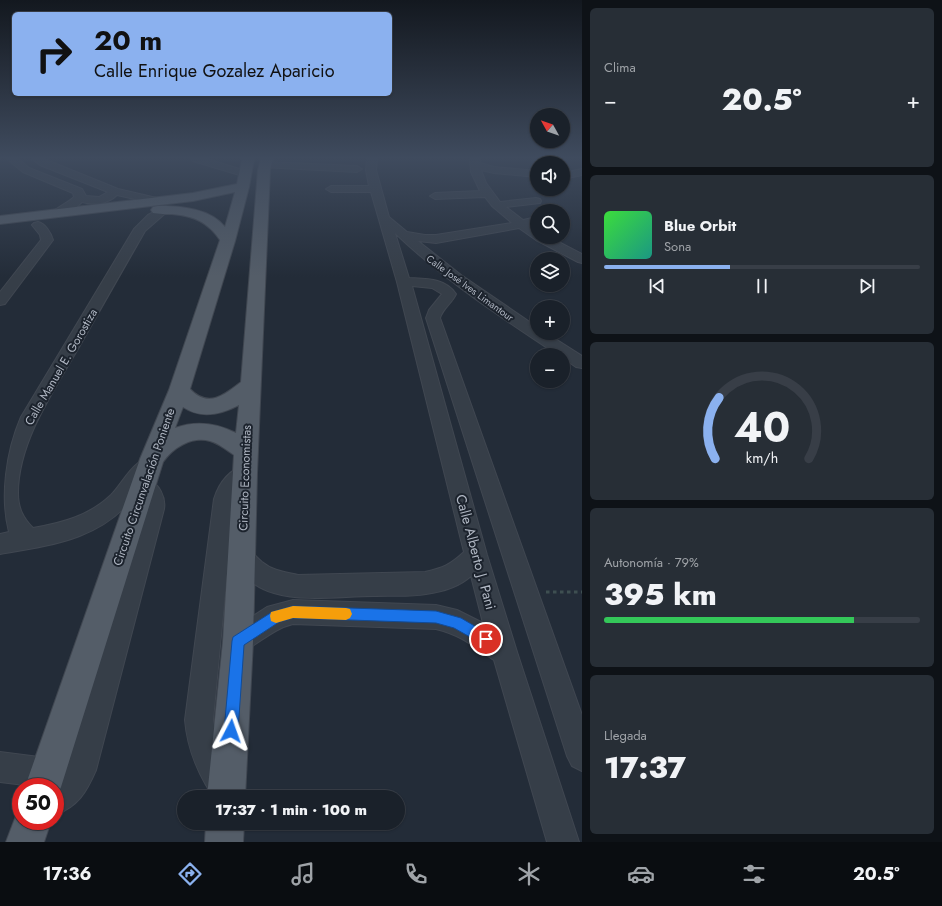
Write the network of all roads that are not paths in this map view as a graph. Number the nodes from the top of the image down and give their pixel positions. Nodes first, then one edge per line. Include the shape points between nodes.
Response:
1 (80, 198) joint
2 (103, 198) edge
3 (137, 198) edge
4 (188, 198) edge
5 (200, 198) edge
6 (244, 198) edge
7 (254, 198) edge
8 (378, 198) edge
9 (494, 198) edge
10 (536, 201) dead end
11 (498, 205) junction
12 (160, 206) junction
13 (58, 213) junction
14 (189, 213) junction
15 (385, 218) junction
16 (0, 220) edge
17 (530, 222) edge
18 (519, 224) junction
19 (38, 225) junction
20 (0, 230) edge
21 (530, 231) edge
22 (403, 235) junction
23 (228, 241) junction
24 (553, 244) edge
25 (582, 259) edge
26 (404, 282) junction
27 (447, 299) junction
28 (0, 301) edge
29 (487, 302) junction
30 (582, 363) edge
31 (249, 386) junction
32 (179, 390) junction
33 (152, 459) junction
34 (245, 462) junction
35 (144, 486) junction
36 (28, 539) junction
37 (0, 544) edge
38 (476, 556) junction
39 (242, 557) junction
40 (238, 641) junction
41 (504, 652) junction
42 (582, 756) edge
43 (0, 767) edge
44 (38, 778) edge
45 (46, 778) edge
46 (220, 790) edge
47 (227, 790) edge
48 (64, 795) edge
49 (29, 830) edge
50 (225, 830) edge
51 (25, 842) edge
52 (224, 842) edge
53 (563, 842) edge

1 - 2 street
1 - 13 street
3 - 12 street
4 - 12 main road
5 - 14 main road via 214,202 213,206 202,212
6 - 23 main road, Circuito Circunvalación Poniente
7 - 31 main road, Circuito Economistas
8 - 15 street, Calle Alberto J. Pani
9 - 11 street
10 - 11 street
11 - 18 street
12 - 13 main road
12 - 14 main road
12 - 19 main road via 139,212
12 - 36 street, Calle Manuel E. Gorostiza via 140,229 30,418 20,440 8,482 8,504 14,524
13 - 16 main road
14 - 23 main road via 216,226
15 - 22 street, Calle José Ives Limantour
15 - 26 street, Calle Alberto J. Pani
17 - 18 street
18 - 21 street
18 - 22 street via 436,239
19 - 20 main road
19 - 28 street via 46,235 46,240
22 - 29 street, Calle José Ives Limantour
23 - 32 main road, Circuito Circunvalación Poniente
24 - 25 street
26 - 27 street via 437,285 447,290
26 - 38 street, Calle Alberto J. Pani
27 - 29 street
27 - 42 street via 436,308 433,318
29 - 30 street, Calle José Ives Limantour
31 - 32 main road via 233,398 214,407 199,406 185,398
31 - 34 main road, Circuito Economistas
32 - 33 main road, Circuito Circunvalación Poniente
33 - 34 main road via 171,440 194,432 210,432 218,435
33 - 35 main road, Circuito Circunvalación Poniente
33 - 36 street via 112,508 70,530
34 - 39 main road, Circuito Economistas
34 - 46 street via 226,490 224,499 199,720 206,757
35 - 45 main road, Circuito Circunvalación Poniente
35 - 48 street via 156,500 154,509 81,770
36 - 37 street
38 - 39 street via 461,570 447,578 425,582 298,586 274,582 254,570
38 - 41 street, Calle Alberto J. Pani
39 - 40 main road, Circuito Economistas
40 - 41 street via 276,616 293,612 436,617 457,622
40 - 47 main road, Circuito Economistas
41 - 53 street, Calle Alberto J. Pani
43 - 44 street
49 - 51 main road
50 - 52 main road, Circuito Economistas

